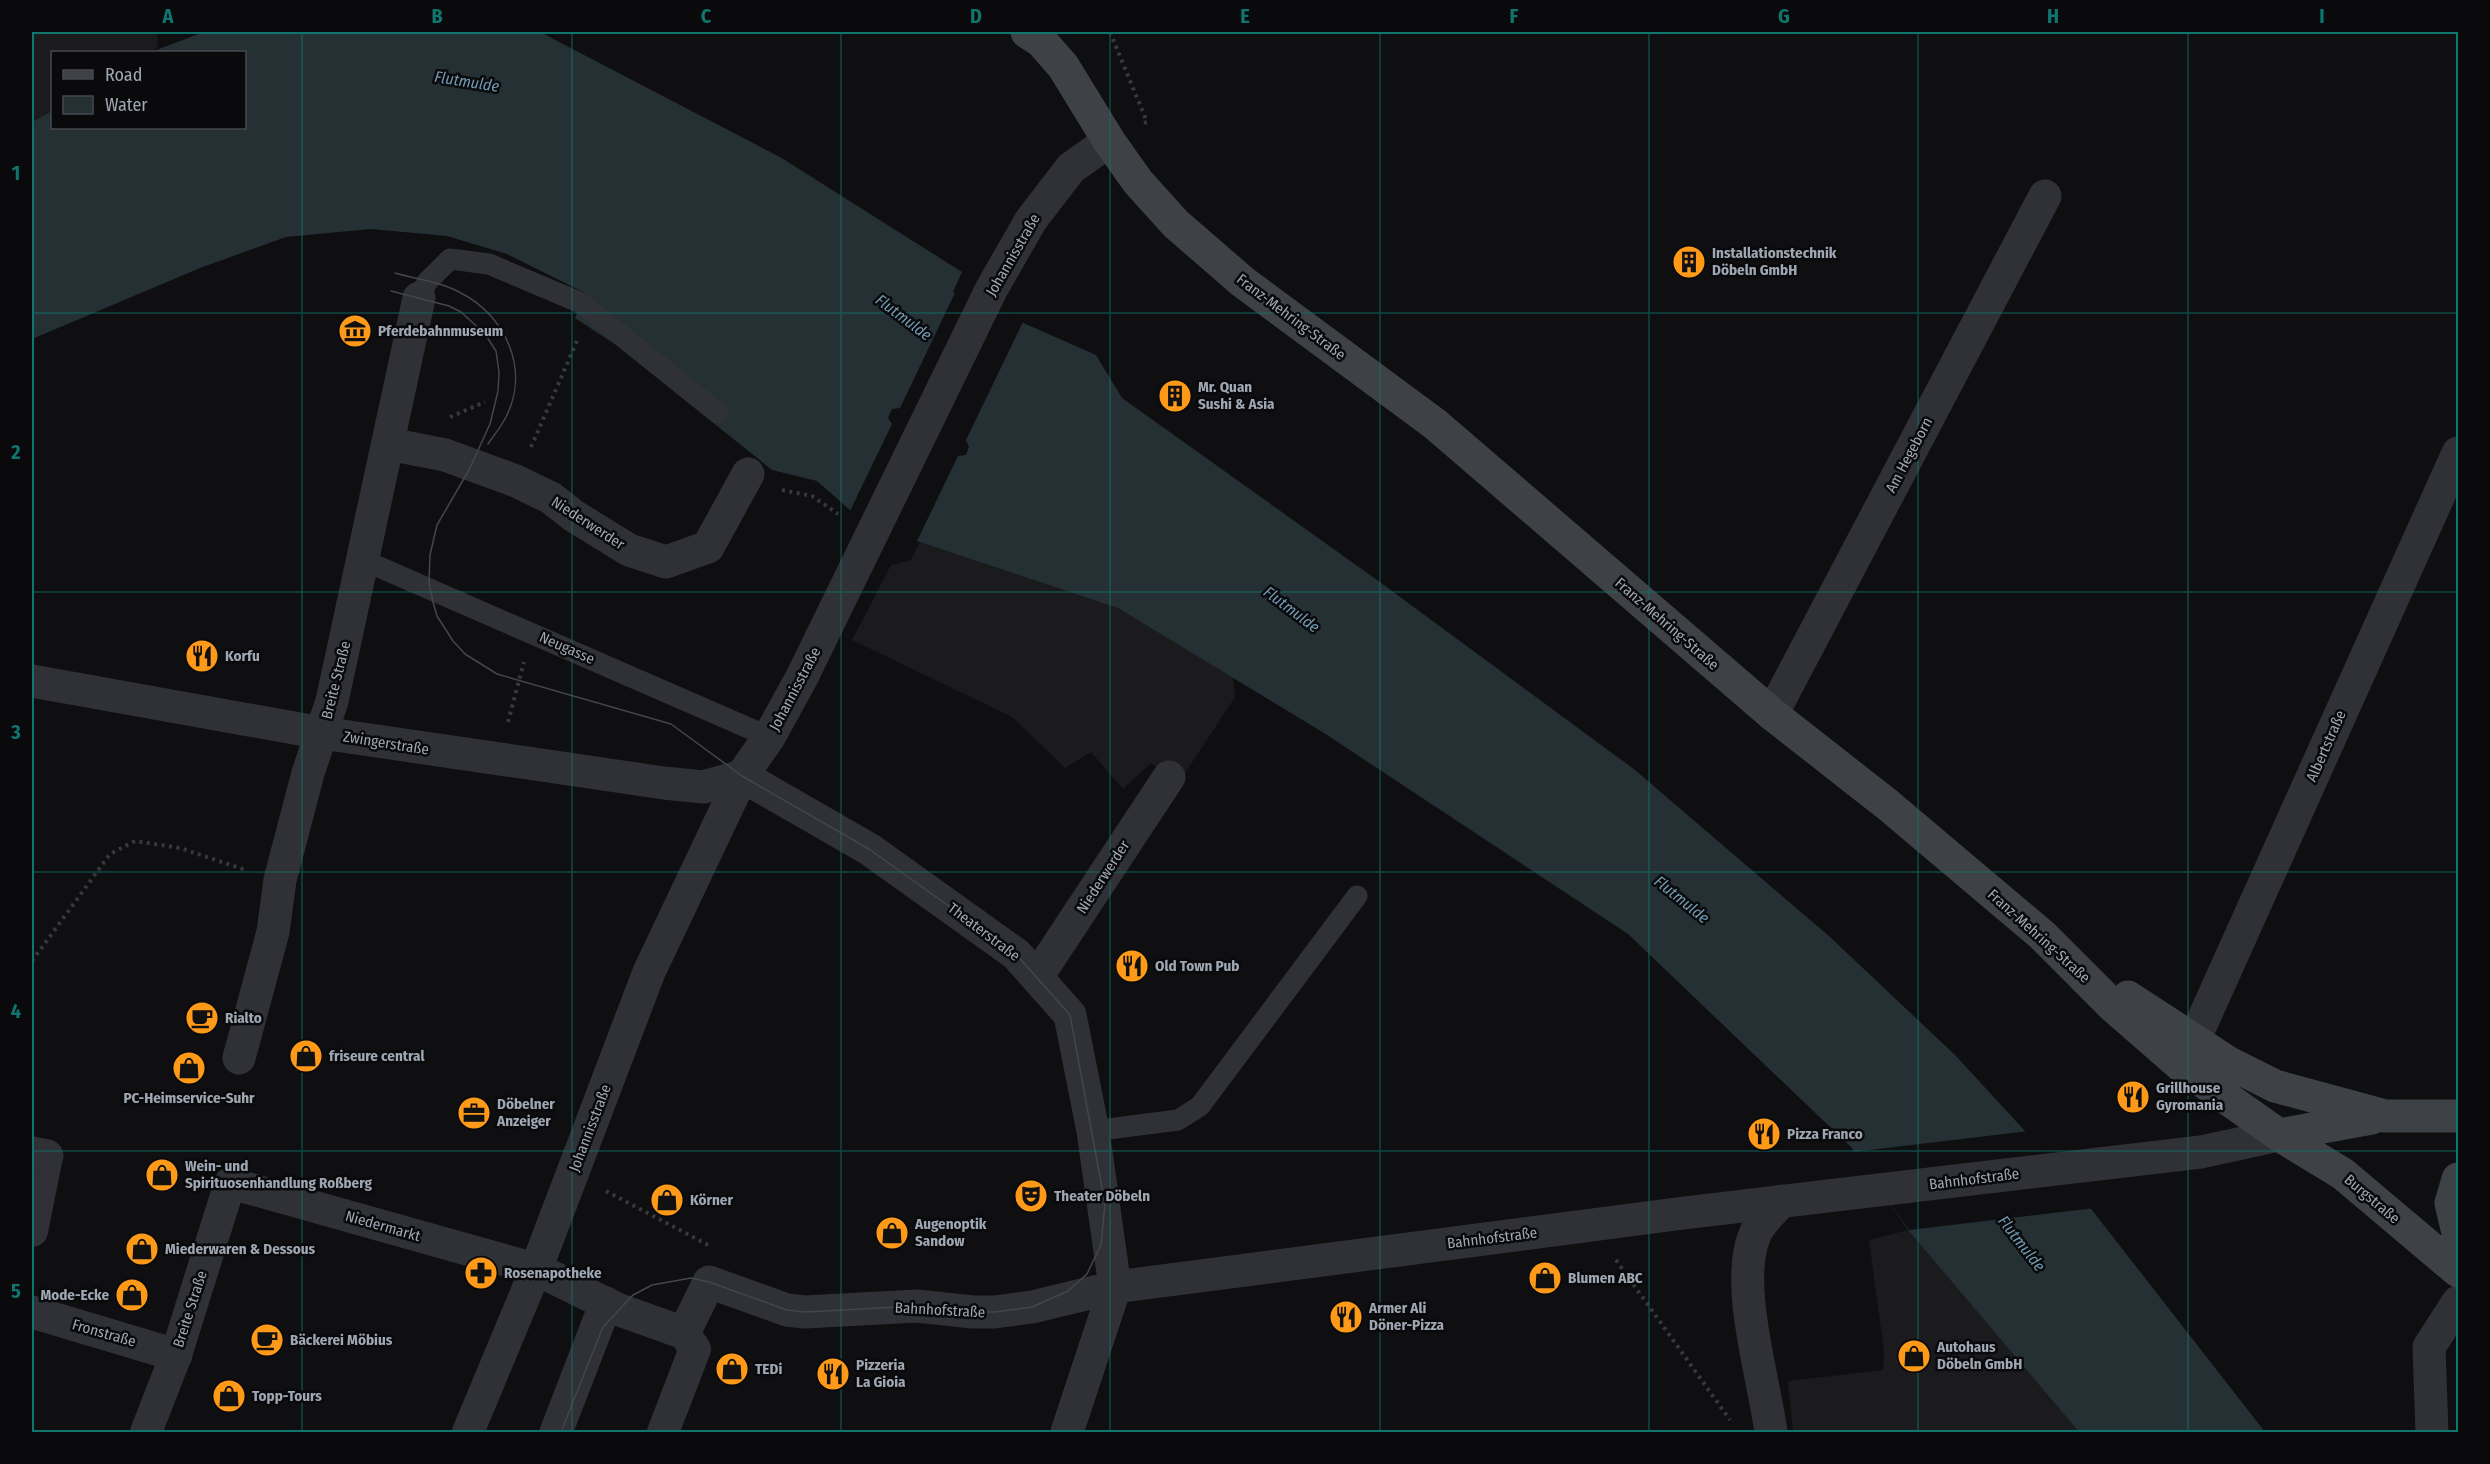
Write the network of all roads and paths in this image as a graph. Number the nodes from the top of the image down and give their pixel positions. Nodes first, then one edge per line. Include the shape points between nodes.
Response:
1 (1027, 32) edge
2 (1110, 32) edge
3 (1109, 141) junction
4 (2045, 196) dead end
5 (419, 298) joint
6 (580, 333) dead end
7 (718, 413) dead end
8 (389, 444) junction
9 (2458, 453) edge
10 (748, 474) joint
11 (516, 481) junction
12 (834, 523) dead end
13 (363, 560) junction
14 (535, 634) junction
15 (32, 681) edge
16 (1772, 714) junction
17 (322, 733) junction
18 (769, 737) junction
19 (500, 760) junction
20 (742, 776) junction
21 (1169, 777) dead end
22 (280, 880) junction
23 (1357, 896) dead end
24 (2042, 935) junction
25 (32, 960) edge
26 (1038, 977) junction
27 (2194, 1040) junction
28 (239, 1058) dead end
29 (2385, 1116) junction
30 (2458, 1116) edge
31 (1093, 1131) junction
32 (2279, 1135) junction
33 (39, 1155) edge
34 (572, 1174) junction
35 (2458, 1179) edge
36 (230, 1183) joint
37 (1782, 1201) junction
38 (32, 1231) edge
39 (2458, 1233) edge
40 (1613, 1257) dead end
41 (536, 1269) junction
42 (2458, 1271) edge
43 (709, 1282) junction
44 (1115, 1287) junction
45 (2458, 1302) edge
46 (606, 1303) junction
47 (32, 1312) edge
48 (684, 1333) junction
49 (176, 1354) junction
50 (1733, 1425) dead end
51 (146, 1432) edge
52 (468, 1432) edge
53 (556, 1432) edge
54 (663, 1432) edge
55 (1067, 1432) edge
56 (1771, 1432) edge
57 (2432, 1432) edge

1 - 3 main road, Franz-Mehring-Straße via 1041,41 1063,66
2 - 3 path via 1147,122
3 - 16 main road, Franz-Mehring-Straße via 1138,182 1176,224 1243,282 1435,424
3 - 18 street, Johannisstraße via 1071,168 1032,220 992,288
4 - 16 street, Am Hegeborn
5 - 7 lane via 427,282 450,259 489,264 581,303
5 - 8 street, Breite Straße
6 - 11 path
8 - 11 street, Niederwerder via 445,455
8 - 13 street, Breite Straße
9 - 27 street, Albertstraße
10 - 11 street, Niederwerder via 708,547 666,562 629,549 551,498
10 - 12 path via 763,486 812,496 839,512
13 - 14 lane, Neugasse
13 - 17 street, Breite Straße
14 - 18 lane, Neugasse
14 - 19 path via 517,680
15 - 17 street, Zwingerstraße
16 - 24 main road, Franz-Mehring-Straße via 1888,805
17 - 19 street, Zwingerstraße
17 - 22 street, Breite Straße
18 - 20 street, Johannisstraße
19 - 20 street, Zwingerstraße via 703,787
20 - 26 street, Theaterstraße via 869,849 1016,954
20 - 34 street, Johannisstraße via 649,972
21 - 26 street, Niederwerder
22 - 25 path via 180,848 135,841 110,854
22 - 28 street, Breite Straße via 273,932
23 - 31 lane via 1200,1106 1178,1120
24 - 27 main road
24 - 32 main road, Franz-Mehring-Straße via 2113,1006 2184,1068
26 - 31 street, Theaterstraße via 1070,1015
27 - 29 main road via 2276,1086
29 - 30 main road
29 - 32 main road
31 - 44 street, Theaterstraße
32 - 37 street, Bahnhofstraße via 2201,1152
32 - 42 main road, Burgstraße via 2343,1174
33 - 38 street
34 - 41 street, Johannisstraße
34 - 43 path via 726,1254
35 - 39 main road via 2451,1203
36 - 41 street, Niedermarkt
36 - 49 street, Breite Straße
37 - 44 street, Bahnhofstraße
37 - 56 street via 1754,1235 1749,1252 1748,1298
40 - 50 path
41 - 46 street, Niedermarkt
41 - 52 street
43 - 44 street, Bahnhofstraße via 787,1310 806,1312 909,1306 995,1312
43 - 48 street
44 - 55 street
45 - 57 street via 2429,1347
46 - 48 street, Niedermarkt
46 - 53 street
47 - 49 street, Fronstraße
48 - 54 street via 695,1348
49 - 51 street, Breite Straße

